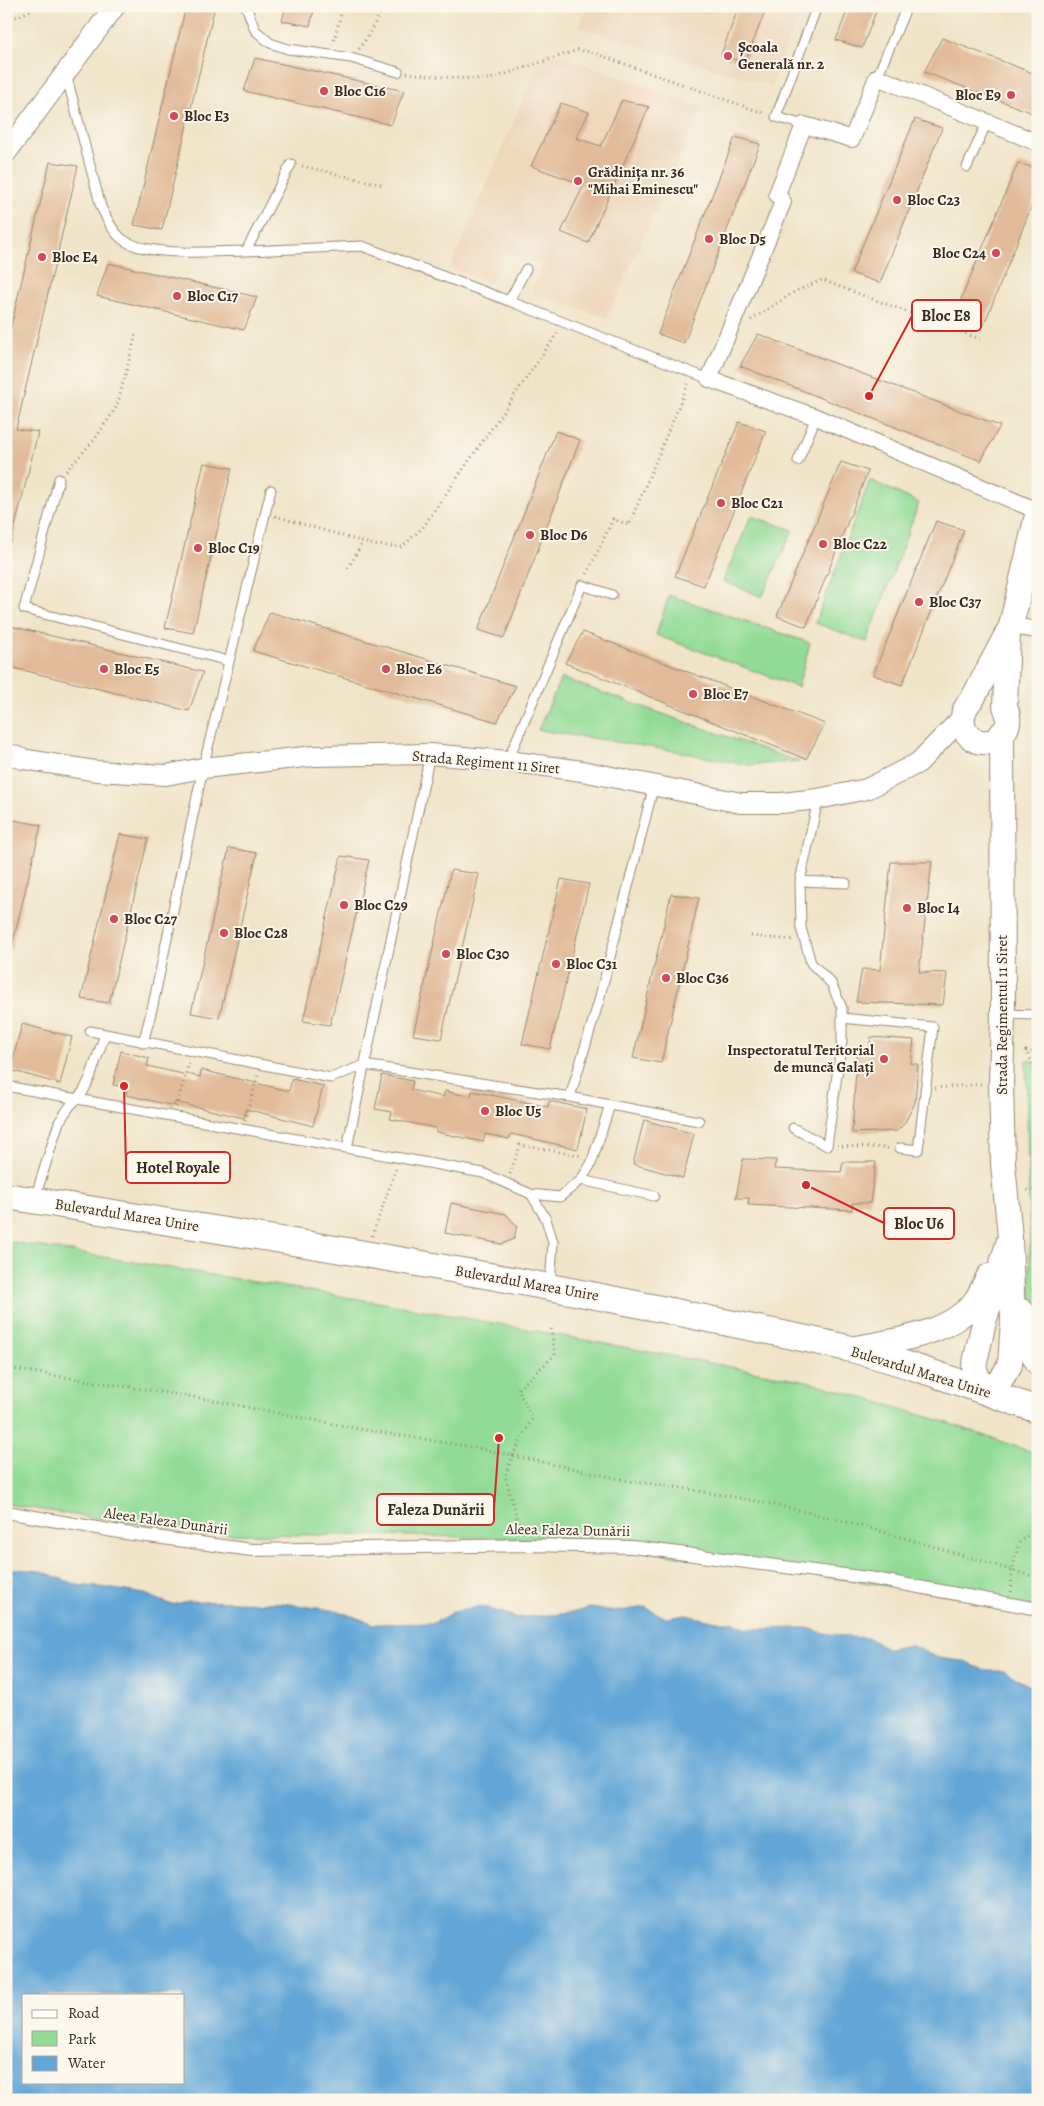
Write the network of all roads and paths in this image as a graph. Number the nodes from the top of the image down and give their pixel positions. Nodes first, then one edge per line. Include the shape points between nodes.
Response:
1 (39, 6) edge
2 (115, 6) edge
3 (246, 6) edge
4 (343, 6) edge
5 (384, 6) edge
6 (817, 6) edge
7 (907, 6) edge
8 (6, 14) edge
9 (331, 56) junction
10 (351, 58) junction
11 (398, 72) joint
12 (66, 73) junction
13 (878, 77) junction
14 (776, 117) junction
15 (988, 122) junction
16 (804, 125) junction
17 (1038, 143) edge
18 (6, 153) edge
19 (291, 164) joint
20 (967, 167) dead end
21 (384, 185) dead end
22 (246, 251) junction
23 (526, 268) dead end
24 (509, 301) junction
25 (565, 323) junction
26 (136, 334) dead end
27 (726, 337) junction
28 (980, 338) dead end
29 (693, 373) junction
30 (709, 380) junction
31 (816, 417) junction
32 (798, 461) dead end
33 (59, 479) joint
34 (271, 490) dead end
35 (1038, 511) edge
36 (266, 513) junction
37 (363, 542) junction
38 (348, 568) dead end
39 (582, 585) junction
40 (612, 595) dead end
41 (1009, 629) junction
42 (1038, 630) edge
43 (229, 661) junction
44 (1002, 703) junction
45 (971, 724) junction
46 (1002, 733) junction
47 (6, 752) edge
48 (430, 754) junction
49 (508, 761) junction
50 (203, 768) junction
51 (654, 785) junction
52 (1001, 792) junction
53 (818, 800) junction
54 (800, 881) junction
55 (846, 883) dead end
56 (751, 936) dead end
57 (804, 940) junction
58 (1003, 1014) junction
59 (1038, 1015) edge
60 (842, 1018) junction
61 (90, 1031) dead end
62 (105, 1034) junction
63 (143, 1043) junction
64 (192, 1052) junction
65 (1038, 1053) edge
66 (261, 1065) junction
67 (364, 1065) junction
68 (1038, 1071) edge
69 (1001, 1083) junction
70 (6, 1086) edge
71 (940, 1088) dead end
72 (570, 1097) junction
73 (77, 1098) junction
74 (610, 1105) junction
75 (175, 1110) dead end
76 (699, 1121) dead end
77 (245, 1122) dead end
78 (793, 1128) dead end
79 (827, 1146) junction
80 (347, 1148) junction
81 (900, 1148) joint
82 (593, 1157) junction
83 (396, 1168) dead end
84 (581, 1180) junction
85 (507, 1184) junction
86 (1027, 1190) dead end
87 (1038, 1190) edge
88 (531, 1194) junction
89 (6, 1196) edge
90 (654, 1196) dead end
91 (34, 1200) junction
92 (1010, 1237) junction
93 (366, 1254) junction
94 (550, 1286) junction
95 (1031, 1290) dead end
96 (1038, 1290) edge
97 (551, 1328) dead end
98 (851, 1349) junction
99 (1038, 1364) edge
100 (6, 1368) edge
101 (983, 1390) junction
102 (1038, 1410) edge
103 (513, 1455) junction
104 (6, 1512) edge
105 (1038, 1528) edge
106 (524, 1545) junction
107 (1012, 1571) junction
108 (1038, 1578) edge
109 (1011, 1603) junction
110 (1038, 1609) edge

1 - 8 path via 16,17
2 - 12 street
3 - 9 lane via 254,30 270,43
4 - 9 path
5 - 10 path via 368,36
6 - 14 lane
7 - 13 lane
9 - 10 lane
10 - 11 lane
11 - 14 path via 490,79 578,50
12 - 18 street
12 - 22 lane via 100,207 122,239 149,250
13 - 15 street
13 - 16 street via 852,139
14 - 16 lane
15 - 17 street
15 - 20 lane
16 - 27 street via 777,194 783,202
19 - 21 path
19 - 22 lane
22 - 24 lane via 362,246
23 - 24 lane
24 - 25 lane
25 - 29 lane
25 - 37 path via 423,528 402,547
26 - 33 path via 117,406 95,439
27 - 28 path via 796,291 822,280
27 - 30 street
29 - 30 lane
29 - 39 path via 629,526 613,519
30 - 31 street
31 - 32 lane
31 - 35 street
33 - 43 lane via 24,609
34 - 36 lane
35 - 41 main road
36 - 37 path
36 - 43 lane
37 - 38 path
39 - 40 lane
39 - 49 lane
41 - 42 street
41 - 44 main road
41 - 45 main road
43 - 50 lane
44 - 45 main road, Strada Regiment 11 Siret via 984,695
44 - 46 main road via 1009,721
45 - 46 main road, Strada Regiment 11 Siret via 988,742 998,739
45 - 52 main road
45 - 53 street, Strada Regiment 11 Siret via 918,763 867,789
46 - 52 main road, Strada Regimentul 11 Siret
47 - 50 street, Strada Regiment 11 Siret via 23,759 96,771 166,775
48 - 49 street, Strada Regiment 11 Siret
48 - 50 street, Strada Regiment 11 Siret via 314,756
48 - 67 lane
49 - 51 street, Strada Regiment 11 Siret
50 - 63 lane
51 - 53 street, Strada Regiment 11 Siret via 741,803
51 - 72 lane via 598,1004
52 - 58 main road, Strada Regimentul 11 Siret
53 - 54 lane
54 - 55 lane
54 - 57 lane
56 - 57 path
57 - 60 lane via 811,963 831,982 842,1008
58 - 59 lane
58 - 69 main road, Strada Regimentul 11 Siret
60 - 79 lane via 842,1040
60 - 81 lane via 933,1027 918,1150
61 - 62 lane
62 - 63 lane
62 - 73 lane via 90,1078
63 - 64 lane
64 - 66 lane
64 - 75 path
65 - 68 path via 1025,1050
66 - 67 lane via 331,1078
66 - 77 path
67 - 72 lane
67 - 80 lane
69 - 71 path
69 - 92 main road, Strada Regimentul 11 Siret via 1003,1164
70 - 73 lane
72 - 74 lane
73 - 80 lane
73 - 91 lane via 59,1122
74 - 76 lane
74 - 82 lane
78 - 79 lane
79 - 81 path
80 - 85 lane via 483,1173
82 - 84 lane
82 - 85 path via 520,1145
83 - 93 path
84 - 88 lane via 560,1196
84 - 90 lane
85 - 88 lane
86 - 87 path
88 - 94 lane via 546,1219 554,1242
89 - 91 main road, Bulevardul Marea Unire
91 - 93 main road, Bulevardul Marea Unire
92 - 98 main road via 975,1301 954,1321 922,1334
92 - 99 main road via 1030,1348
92 - 101 main road via 974,1367
92 - 101 main road via 1013,1320 1010,1365 1000,1381
93 - 94 main road, Bulevardul Marea Unire
94 - 98 main road, Bulevardul Marea Unire
95 - 96 path
97 - 103 path via 555,1355 518,1389 532,1419
98 - 101 main road, Bulevardul Marea Unire
100 - 103 path via 200,1398
101 - 102 main road, Bulevardul Marea Unire
103 - 106 path via 505,1476
103 - 107 path via 639,1483 663,1484 812,1512
104 - 106 street, Aleea Faleza Dunării via 125,1533 252,1550
105 - 107 path via 1019,1543
106 - 109 street, Aleea Faleza Dunării via 633,1547 875,1579
107 - 108 path
107 - 109 path
109 - 110 street, Aleea Faleza Dunării

